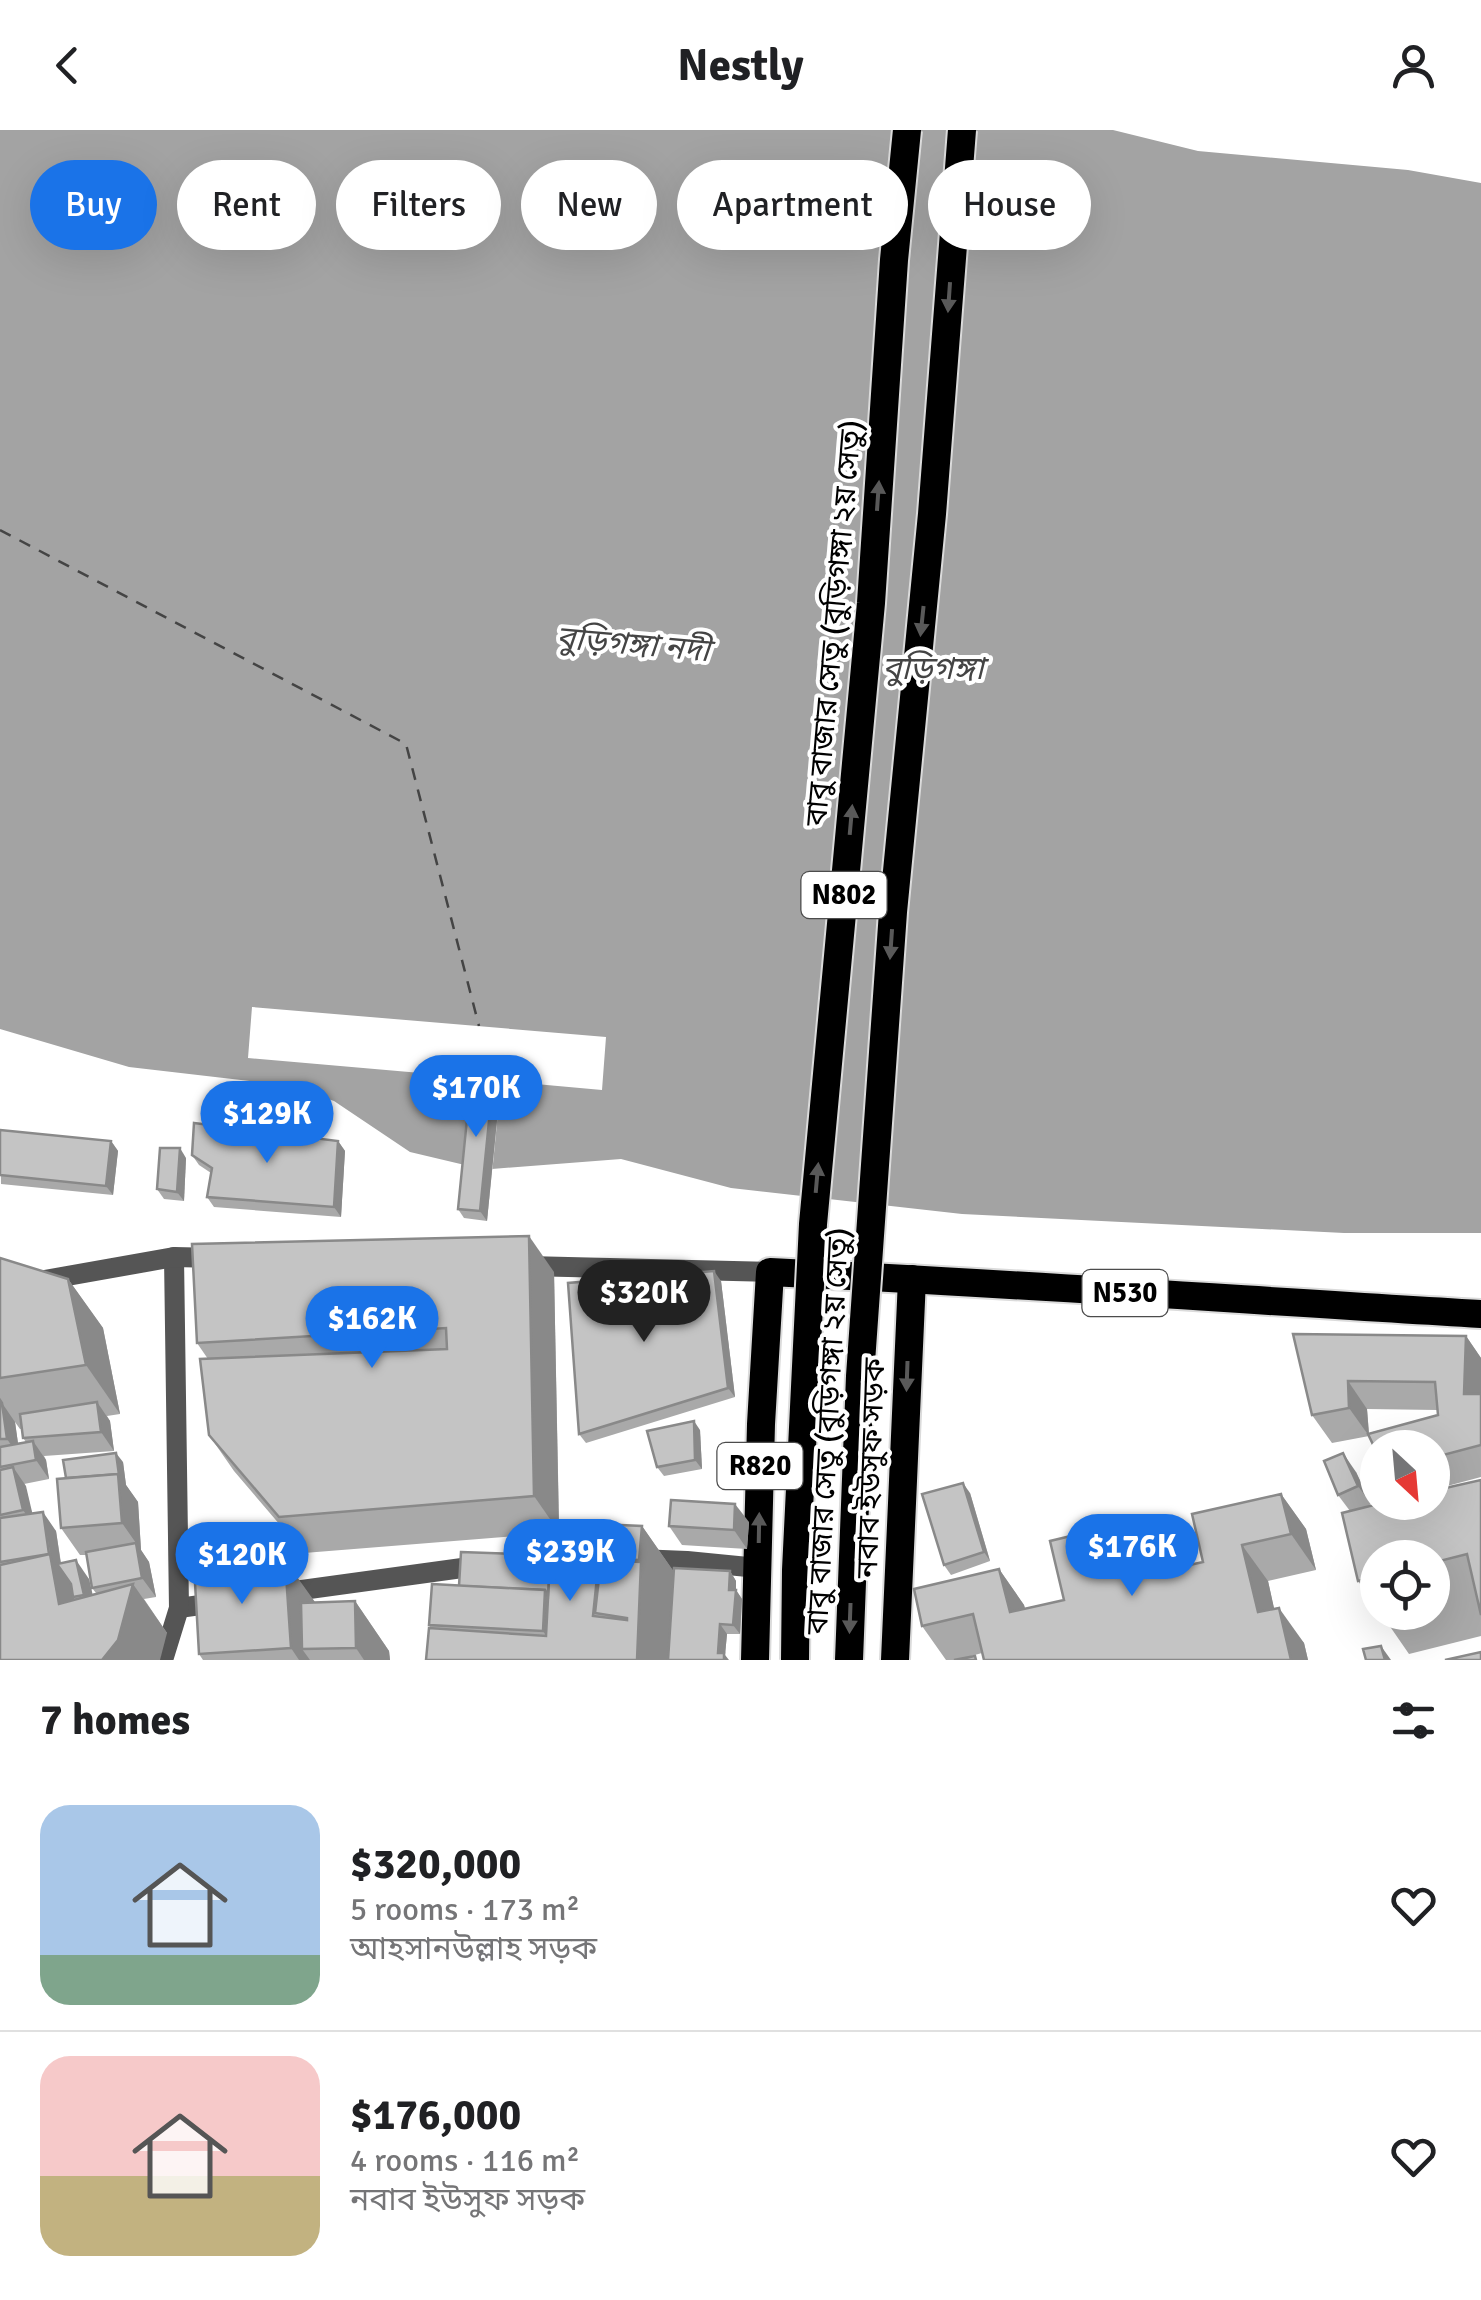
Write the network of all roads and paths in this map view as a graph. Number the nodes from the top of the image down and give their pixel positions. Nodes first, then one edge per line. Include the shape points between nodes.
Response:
1 (908, 130) edge
2 (962, 130) edge
3 (174, 1257) junction
4 (232, 1258) edge
5 (506, 1266) edge
6 (770, 1272) junction
7 (0, 1279) edge
8 (912, 1279) junction
9 (1481, 1314) edge
10 (613, 1560) edge
11 (505, 1564) edge
12 (468, 1565) junction
13 (758, 1568) junction
14 (465, 1596) edge
15 (179, 1608) junction
16 (162, 1660) edge
17 (755, 1660) edge
18 (795, 1660) edge
19 (848, 1660) edge
20 (895, 1660) edge

18 -> 1 highway, বাবু বাজার সেতু (বুড়িগঙ্গা ২য় সেতু) / N802, bridge via 813,1224
2 -> 19 highway, বাবু বাজার সেতু (বুড়িগঙ্গা ২য় সেতু) / N802, bridge via 889,970
3 - 4 street
3 - 7 street via 28,1283
3 - 15 street
5 - 6 street
6 - 8 highway, N530
13 -> 6 highway, R820
8 - 9 highway, N530
8 -> 20 highway, নবাব ইউসুফ সড়ক
10 - 13 street
11 - 12 street
12 - 14 street
12 - 15 street
13 - 17 highway, R820
15 - 16 street

